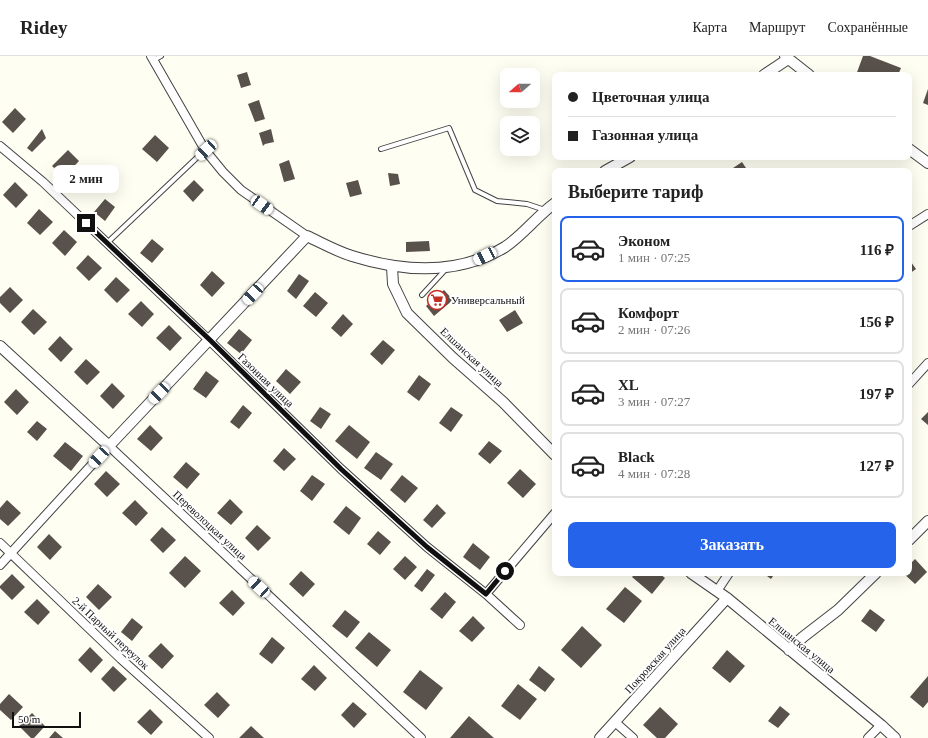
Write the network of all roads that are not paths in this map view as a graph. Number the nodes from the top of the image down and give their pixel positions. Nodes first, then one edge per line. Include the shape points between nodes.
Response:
1 (155, 57) edge
2 (786, 58) edge
3 (768, 72) edge
4 (805, 72) edge
5 (0, 146) edge
6 (381, 149) dead end
7 (206, 150) junction
8 (912, 151) edge
9 (625, 160) edge
10 (928, 163) edge
11 (610, 168) edge
12 (552, 204) edge
13 (545, 210) junction
14 (928, 214) edge
15 (912, 224) edge
16 (307, 236) junction
17 (107, 243) junction
18 (392, 267) junction
19 (448, 267) junction
20 (422, 295) dead end
21 (210, 340) junction
22 (0, 346) edge
23 (928, 363) edge
24 (912, 381) edge
25 (109, 446) junction
26 (552, 452) edge
27 (552, 517) edge
28 (928, 521) edge
29 (912, 537) edge
30 (0, 543) edge
31 (11, 553) junction
32 (0, 565) edge
33 (695, 576) edge
34 (727, 576) edge
35 (873, 576) edge
36 (717, 591) junction
37 (486, 594) junction
38 (727, 598) junction
39 (520, 625) dead end
40 (789, 650) junction
41 (615, 722) junction
42 (881, 725) junction
43 (208, 738) edge
44 (421, 738) edge
45 (600, 738) edge
46 (633, 738) edge
47 (868, 738) edge
48 (895, 738) edge

1 - 7 street
2 - 3 street
2 - 4 street
5 - 17 street, Газонная улица via 43,182
6 - 13 lane via 449,128 475,190 497,201 527,204
7 - 16 street via 241,190
7 - 17 lane
8 - 10 street
9 - 11 street
12 - 13 street
13 - 19 street via 505,246 476,262
14 - 15 street
16 - 18 street via 351,255
16 - 21 street
17 - 21 street, Газонная улица
18 - 19 street
18 - 26 street, Елшанская улица via 393,284 407,313 503,402
19 - 20 lane
21 - 25 street
21 - 37 street, Газонная улица via 341,469 427,547
22 - 25 street, Переволоцкая улица
23 - 24 street
25 - 31 street
25 - 44 street, Переволоцкая улица
27 - 37 street
28 - 29 street
30 - 31 street, 2-й Парный переулок
31 - 32 street
31 - 43 street, 2-й Парный переулок
33 - 36 street, Елшанская улица
34 - 36 street
35 - 40 street via 838,610
36 - 38 street, Елшанская улица
37 - 39 street, Газонная улица
38 - 40 street, Елшанская улица
38 - 41 street, Покровская улица
40 - 42 street, Елшанская улица
41 - 45 street, Покровская улица
41 - 46 street
42 - 47 street
42 - 48 street, Елшанская улица

